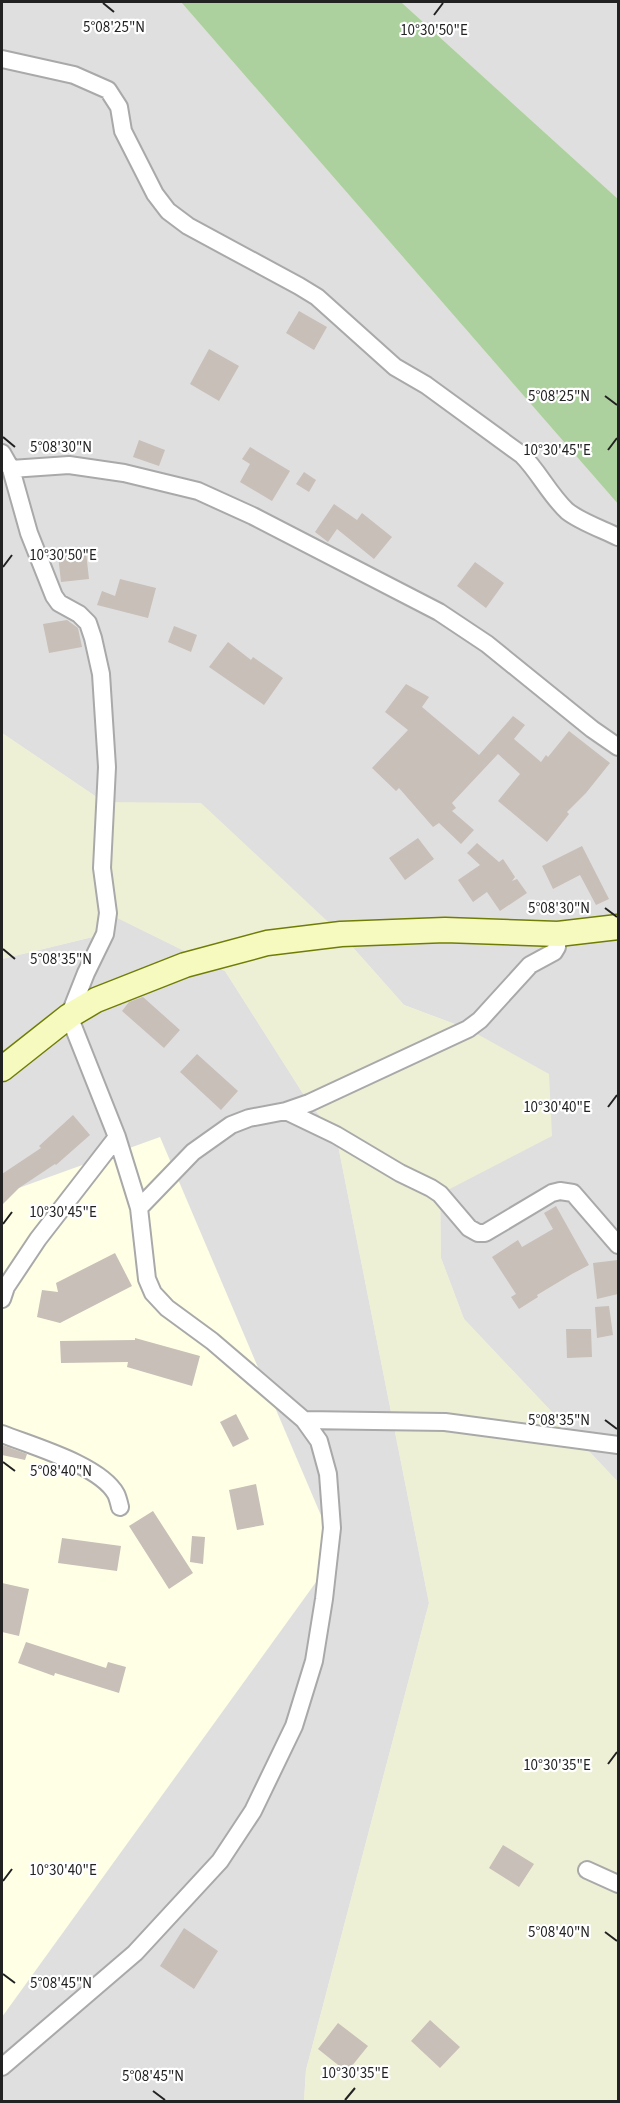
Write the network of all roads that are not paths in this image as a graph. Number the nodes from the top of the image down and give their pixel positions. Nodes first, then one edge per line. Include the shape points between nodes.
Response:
1 (2, 59) edge
2 (2, 453) edge
3 (11, 469) junction
4 (618, 537) edge
5 (618, 747) edge
6 (618, 927) edge
7 (558, 934) junction
8 (69, 1016) junction
9 (2, 1069) edge
10 (286, 1111) junction
11 (117, 1137) junction
12 (139, 1208) junction
13 (618, 1245) edge
14 (2, 1299) edge
15 (304, 1420) junction
16 (2, 1434) edge
17 (618, 1445) edge
18 (120, 1507) dead end
19 (587, 1870) dead end
20 (618, 1884) edge
21 (2, 2067) edge

1 - 4 street via 74,75 108,90 119,106 123,130 154,194 168,211 317,297 395,368 426,385 522,455 569,512
2 - 3 street
3 - 5 street via 69,465 124,473 198,492 253,516 439,612 487,644
3 - 8 street via 28,533 54,596 88,623 101,674 107,767 102,868 108,913 105,934
6 - 7 street
7 - 8 street via 411,931 267,943 184,965 96,1000
7 - 10 street via 554,952 530,965 468,1029
8 - 9 street
8 - 11 street
10 - 12 street via 231,1125 193,1152
10 - 13 street via 431,1188 478,1233 485,1233 552,1193 567,1191
11 - 12 street
11 - 14 street via 38,1239
12 - 15 street via 147,1279 153,1293
15 - 17 street via 445,1422
15 - 21 street via 318,1441 328,1474 332,1528 314,1661 294,1726 253,1811 220,1861 135,1953
16 - 18 street via 65,1458 101,1477 117,1496
19 - 20 street

